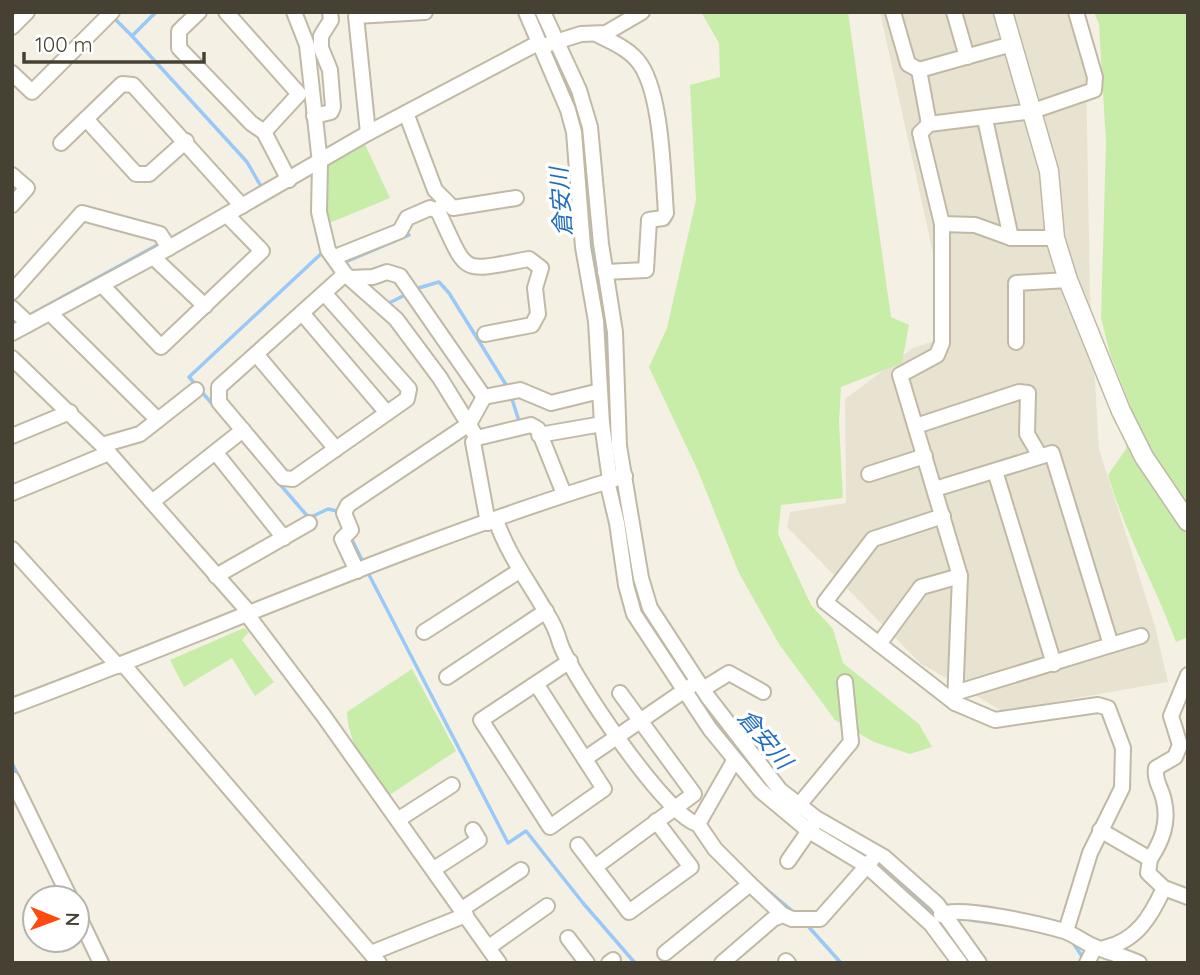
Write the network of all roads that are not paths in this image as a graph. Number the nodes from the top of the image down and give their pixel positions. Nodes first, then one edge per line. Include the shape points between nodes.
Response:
1 (27, 12) edge
2 (112, 12) edge
3 (199, 12) edge
4 (226, 12) edge
5 (294, 12) edge
6 (330, 12) edge
7 (425, 12) edge
8 (526, 12) edge
9 (543, 12) edge
10 (642, 12) edge
11 (893, 12) edge
12 (954, 12) edge
13 (1003, 12) edge
14 (1076, 12) edge
15 (12, 27) edge
16 (596, 34) junction
17 (557, 42) junction
18 (1012, 44) junction
19 (539, 45) junction
20 (967, 57) junction
21 (919, 71) junction
22 (12, 73) edge
23 (310, 81) junction
24 (299, 94) junction
25 (1032, 111) junction
26 (406, 113) junction
27 (314, 117) junction
28 (86, 119) junction
29 (985, 119) junction
30 (929, 124) junction
31 (264, 132) junction
32 (368, 133) junction
33 (186, 141) junction
34 (61, 143) dead end
35 (320, 163) junction
36 (12, 175) edge
37 (287, 176) junction
38 (516, 198) dead end
39 (240, 202) junction
40 (12, 205) edge
41 (442, 206) junction
42 (227, 215) junction
43 (942, 224) junction
44 (1011, 238) junction
45 (1055, 238) junction
46 (166, 244) junction
47 (340, 255) dead end
48 (153, 257) junction
49 (605, 272) junction
50 (351, 277) junction
51 (1068, 280) junction
52 (102, 285) junction
53 (12, 292) edge
54 (325, 293) junction
55 (205, 306) junction
56 (50, 313) junction
57 (302, 313) junction
58 (22, 317) edge
59 (12, 333) edge
60 (485, 334) dead end
61 (1016, 342) dead end
62 (256, 354) junction
63 (12, 358) edge
64 (197, 390) dead end
65 (600, 391) junction
66 (484, 397) junction
67 (71, 412) junction
68 (387, 414) junction
69 (158, 420) junction
70 (602, 424) junction
71 (467, 425) junction
72 (916, 426) junction
73 (243, 430) junction
74 (540, 435) junction
75 (12, 436) edge
76 (477, 438) junction
77 (612, 442) junction
78 (106, 449) junction
79 (336, 449) junction
80 (216, 453) junction
81 (925, 456) junction
82 (1040, 456) junction
83 (995, 471) junction
84 (869, 474) dead end
85 (614, 479) junction
86 (935, 489) junction
87 (12, 493) edge
88 (564, 494) junction
89 (152, 502) junction
90 (943, 516) junction
91 (1188, 522) edge
92 (309, 523) dead end
93 (495, 523) junction
94 (284, 538) junction
95 (12, 550) edge
96 (362, 569) junction
97 (517, 573) junction
98 (216, 576) junction
99 (960, 576) junction
100 (546, 611) junction
101 (248, 614) junction
102 (424, 632) dead end
103 (1141, 636) dead end
104 (879, 644) junction
105 (1111, 645) junction
106 (570, 661) junction
107 (1054, 664) junction
108 (125, 665) junction
109 (1188, 675) edge
110 (447, 677) dead end
111 (845, 682) dead end
112 (537, 685) junction
113 (693, 687) junction
114 (763, 692) dead end
115 (620, 693) dead end
116 (955, 698) junction
117 (12, 706) edge
118 (641, 721) junction
119 (616, 737) junction
120 (586, 758) junction
121 (734, 761) junction
122 (12, 779) edge
123 (452, 786) dead end
124 (799, 805) junction
125 (674, 808) junction
126 (399, 819) junction
127 (656, 821) junction
128 (813, 825) junction
129 (698, 826) junction
130 (473, 830) dead end
131 (1100, 830) junction
132 (578, 845) dead end
133 (1150, 859) junction
134 (875, 860) junction
135 (788, 861) dead end
136 (595, 867) junction
137 (434, 869) junction
138 (521, 870) dead end
139 (63, 884) edge
140 (750, 884) junction
141 (1164, 888) junction
142 (1188, 897) edge
143 (547, 906) dead end
144 (464, 912) junction
145 (783, 915) junction
146 (937, 918) junction
147 (1066, 932) junction
148 (568, 938) dead end
149 (91, 942) edge
150 (489, 947) junction
151 (666, 953) dead end
152 (1094, 955) edge
153 (375, 958) edge
154 (101, 963) edge
155 (499, 963) edge
156 (587, 963) edge
157 (722, 963) edge
158 (960, 963) edge
159 (979, 963) edge
160 (1139, 963) edge

1 - 15 street
2 - 22 street via 32,92
3 - 31 street via 179,31 179,48
4 - 24 street
5 - 23 street via 304,34
6 - 27 street via 321,48 330,71 332,107 331,113
7 - 32 street via 356,16
8 - 19 street
9 - 17 street
10 - 16 street
11 - 21 street via 908,64
12 - 20 street
13 - 18 street
14 - 25 street via 1095,76 1094,90
16 - 17 street
16 - 49 street via 637,60 645,73 659,123 666,213 649,220 646,270
17 - 19 street
17 - 49 street via 590,127
18 - 20 street
18 - 25 street
19 - 26 street
19 - 65 street via 574,132
20 - 21 street
21 - 30 street
23 - 24 street
23 - 27 street
24 - 31 street
25 - 29 street
25 - 45 street via 1049,171
26 - 32 street
26 - 41 street
27 - 35 street
28 - 33 street via 136,174 149,174
28 - 33 street via 122,84 133,85
28 - 34 street
29 - 30 street
29 - 44 street
30 - 43 street via 920,133
31 - 37 street
32 - 35 street
33 - 39 street
35 - 37 street
35 - 50 street via 322,231 328,250
36 - 40 street via 27,188
37 - 39 street
38 - 41 street
39 - 42 street
41 - 47 street via 407,218 400,230
41 - 60 street via 463,263 475,269 529,260 541,268 535,288 538,314 532,324
42 - 46 street
42 - 55 street via 262,251
43 - 44 street via 975,225
43 - 72 street via 942,343 937,355 900,375
44 - 45 street
45 - 51 street
46 - 48 street
46 - 53 street via 160,234 82,213
48 - 52 street
48 - 55 street
49 - 77 street via 615,332
50 - 54 street
50 - 66 street via 373,278 387,272 400,276
50 - 71 street via 396,319
51 - 61 street via 1016,283
51 - 91 street via 1143,457
52 - 55 street via 161,347
52 - 56 street
54 - 57 street
54 - 68 street via 409,389 407,399
56 - 58 street
56 - 69 street
57 - 62 street
57 - 68 street
58 - 59 street
62 - 73 street via 219,387 219,402
62 - 79 street
63 - 67 street
64 - 69 street
65 - 66 street via 551,403 520,390
65 - 70 street
66 - 71 street
67 - 75 street
67 - 78 street
68 - 79 street
69 - 78 street
70 - 74 street
70 - 77 street
71 - 76 street
71 - 96 street via 348,505 344,513 348,532 342,538
72 - 81 street
72 - 82 street via 1019,391 1028,393 1027,435
73 - 79 street via 283,478 293,479
73 - 80 street
74 - 76 street via 531,425
74 - 88 street
76 - 93 street via 473,442
77 - 85 street
78 - 87 street
78 - 89 street
80 - 89 street
80 - 94 street
81 - 84 street
81 - 86 street
82 - 83 street
82 - 105 street via 1052,453
83 - 86 street
83 - 107 street
85 - 88 street
85 - 113 street via 646,598
86 - 90 street
88 - 93 street
89 - 98 street
90 - 99 street
90 - 104 street via 873,539 825,602
92 - 94 street
93 - 96 street
93 - 97 street
94 - 98 street
95 - 108 street
96 - 101 street
97 - 100 street
97 - 102 street
98 - 101 street
99 - 104 street via 921,587
99 - 116 street
100 - 106 street
100 - 110 street
101 - 108 street
101 - 126 street
103 - 105 street
104 - 116 street
105 - 107 street
106 - 112 street
106 - 119 street
107 - 116 street
108 - 117 street
108 - 153 street
109 - 133 street via 1171,716 1180,745 1175,757 1156,768 1165,801 1165,828 1163,841
111 - 124 street via 852,742
112 - 120 street
112 - 120 street via 481,720 550,827 604,789
113 - 114 street via 729,673
113 - 118 street
113 - 121 street
113 - 124 street via 780,790
115 - 118 street
116 - 131 street via 995,720 1098,705 1108,708 1123,748 1122,788
118 - 119 street
118 - 125 street via 694,794
119 - 120 street
119 - 125 street
121 - 128 street via 761,791
121 - 129 street
122 - 139 street
123 - 126 street
124 - 128 street
125 - 127 street
125 - 129 street
126 - 137 street
127 - 136 street
127 - 136 street via 691,867 629,912
128 - 134 street
128 - 135 street
129 - 140 street
130 - 137 street via 479,840
131 - 133 street
131 - 147 street
132 - 136 street
133 - 141 street via 1149,873
134 - 145 street via 820,919
134 - 146 street
137 - 144 street
138 - 144 street
140 - 145 street
140 - 151 street
141 - 142 street
141 - 152 street via 1138,932
143 - 150 street
144 - 150 street
144 - 153 street
145 - 157 street
146 - 147 street via 1013,920
146 - 158 street
146 - 159 street
147 - 152 street
148 - 156 street
149 - 154 street
150 - 155 street
152 - 160 street

